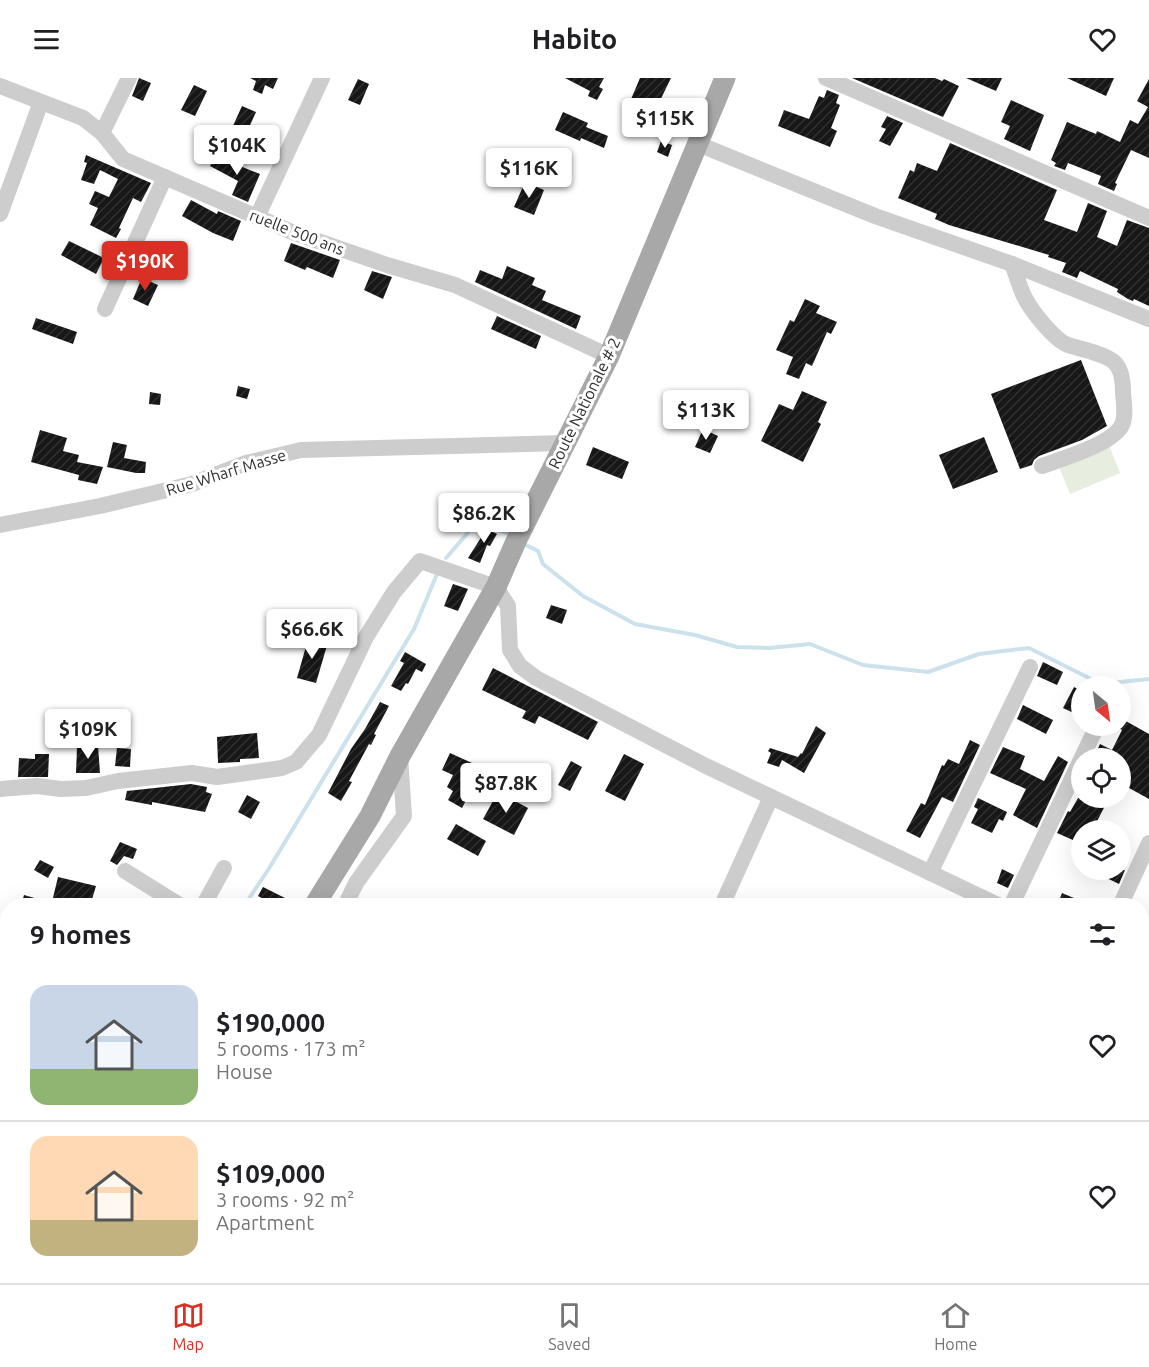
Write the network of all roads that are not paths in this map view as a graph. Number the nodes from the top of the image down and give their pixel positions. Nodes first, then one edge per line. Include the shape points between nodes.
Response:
1 (129, 78) edge
2 (322, 78) edge
3 (725, 78) edge
4 (826, 78) edge
5 (0, 86) edge
6 (40, 102) junction
7 (102, 133) junction
8 (698, 144) junction
9 (165, 177) junction
10 (0, 214) edge
11 (257, 217) junction
12 (1149, 218) edge
13 (1012, 264) junction
14 (105, 309) dead end
15 (1149, 319) edge
16 (609, 356) junction
17 (564, 443) junction
18 (1042, 466) dead end
19 (0, 525) edge
20 (496, 587) junction
21 (1030, 667) dead end
22 (1092, 736) edge
23 (400, 756) junction
24 (0, 789) edge
25 (771, 797) junction
26 (1149, 843) edge
27 (224, 868) dead end
28 (125, 871) dead end
29 (930, 873) junction
30 (168, 898) edge
31 (207, 898) edge
32 (319, 898) edge
33 (349, 898) edge
34 (725, 898) edge
35 (983, 898) edge
36 (1015, 898) edge
37 (1124, 898) edge

1 - 7 street
2 - 11 street
3 - 8 main road, Route Nationale # 2
4 - 12 street
5 - 6 street, ruelle 500 ans
6 - 7 street, ruelle 500 ans via 83,118
6 - 10 street
7 - 9 street, ruelle 500 ans via 123,159
8 - 13 street via 875,216
8 - 16 main road, Route Nationale # 2
9 - 11 street, ruelle 500 ans
9 - 14 street
11 - 16 street, ruelle 500 ans via 387,265 455,285
13 - 15 street
13 - 18 street via 1024,296 1041,320 1064,344 1115,363 1123,388 1122,425 1112,436
16 - 17 main road, Route Nationale # 2
17 - 19 street, Rue Wharf Masse via 301,450 246,463 192,484
17 - 20 main road, Route Nationale # 2
20 - 23 main road, Route Nationale # 2
20 - 24 street via 420,561 394,592 366,637 319,735 301,758 289,765 218,777 192,773 161,775 86,788
20 - 25 street via 508,606 510,650 520,666 536,678
21 - 29 street
22 - 36 street
23 - 32 main road, Route Nationale # 2 via 370,816
23 - 33 street via 404,816
25 - 29 street
25 - 34 street
26 - 37 street
27 - 31 street
28 - 30 street
29 - 35 street

